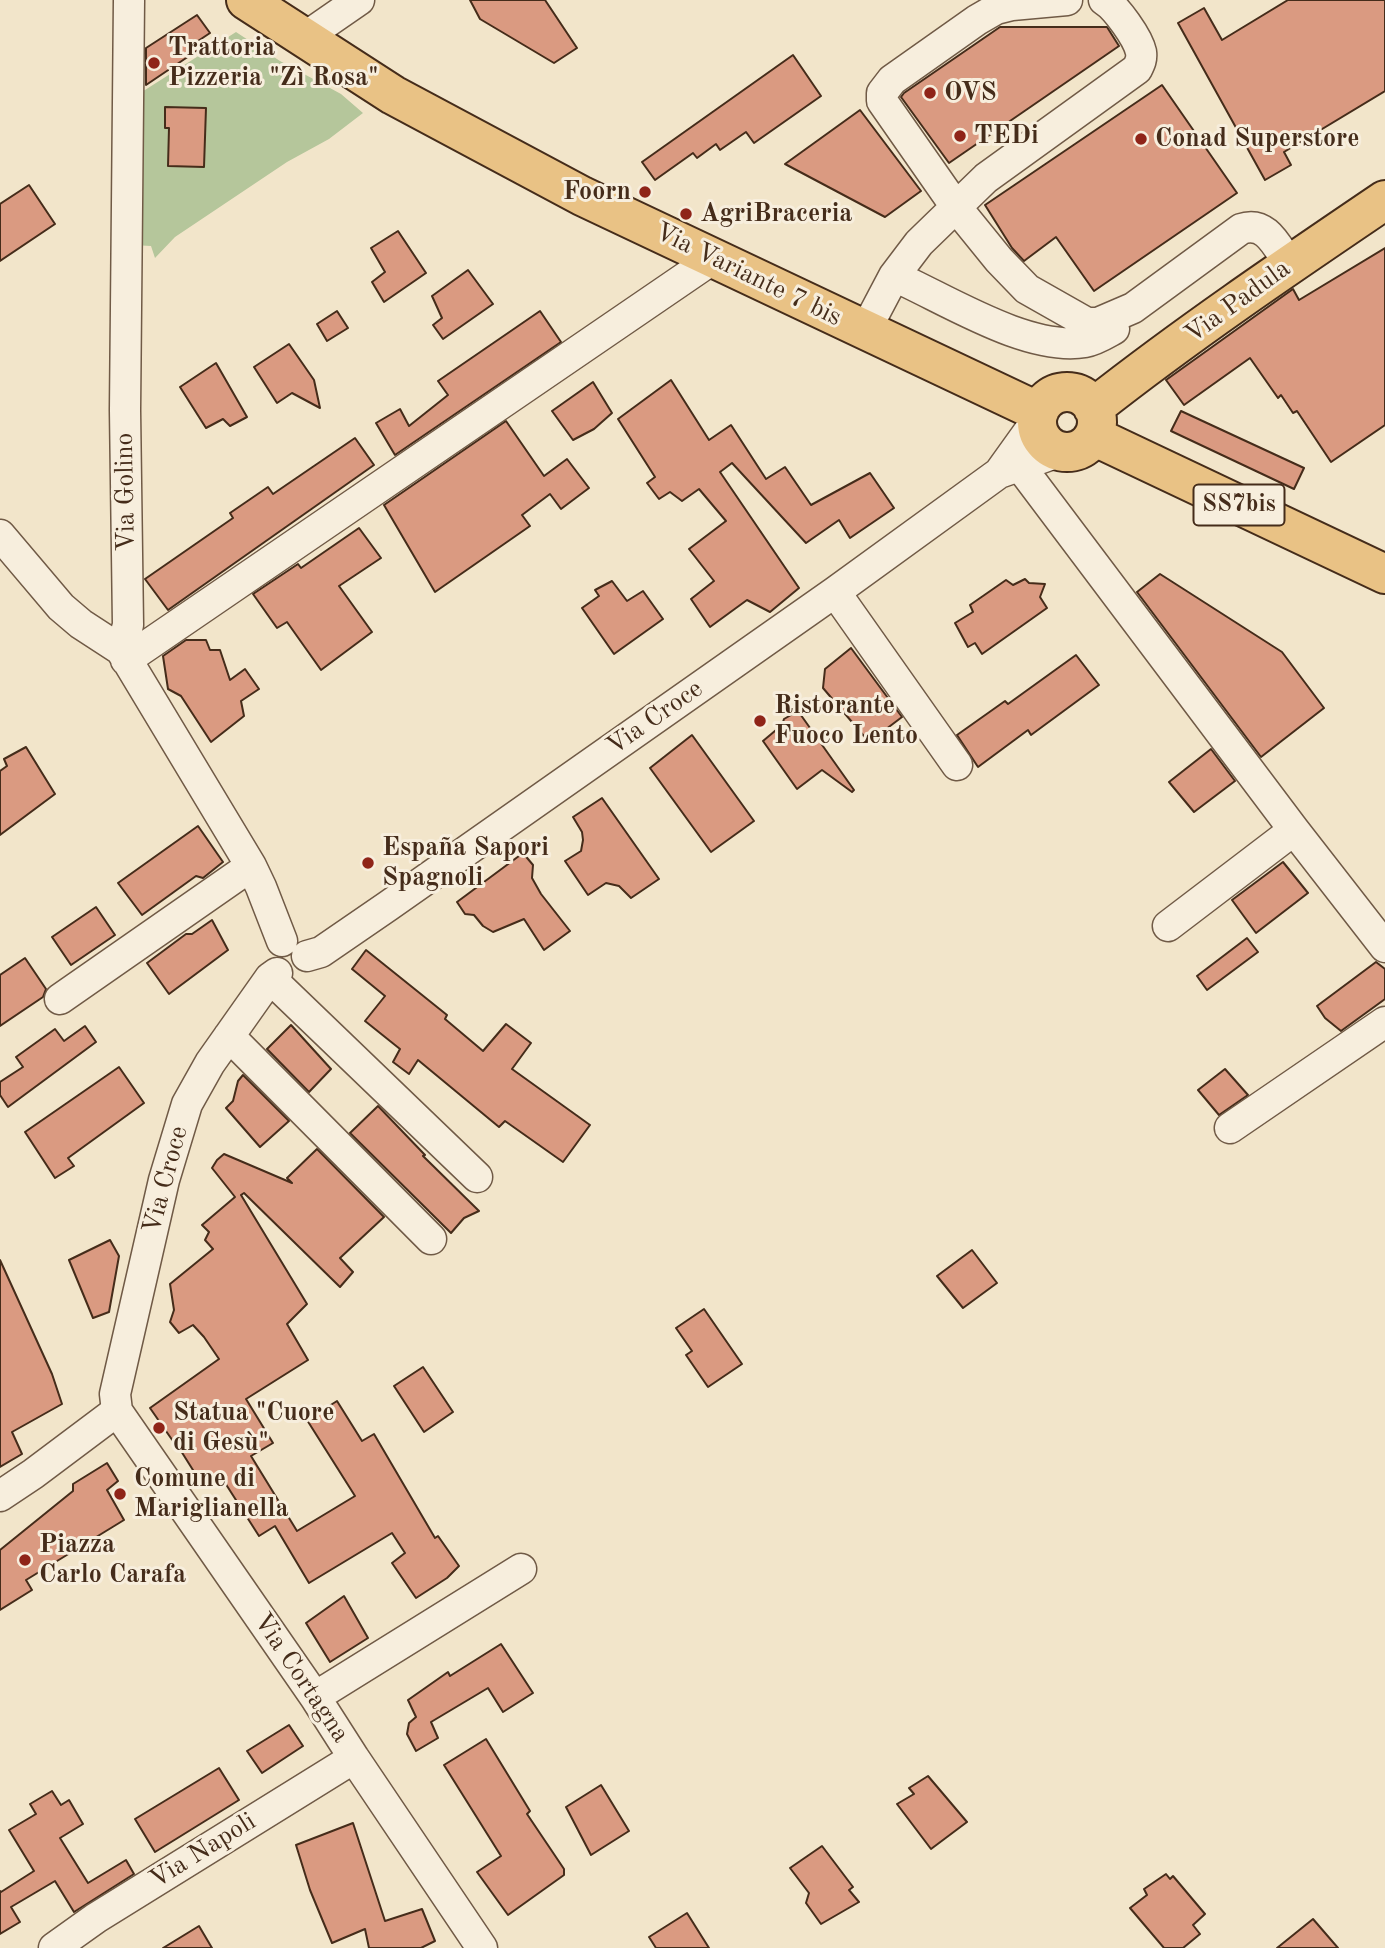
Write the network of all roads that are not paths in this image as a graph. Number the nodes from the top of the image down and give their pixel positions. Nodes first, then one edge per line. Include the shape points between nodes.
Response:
1 (129, 0) edge
2 (246, 0) edge
3 (359, 0) edge
4 (1067, 0) edge
5 (1104, 0) edge
6 (304, 38) junction
7 (1385, 200) edge
8 (956, 207) junction
9 (714, 258) junction
10 (1290, 265) junction
11 (894, 276) junction
12 (1133, 307) junction
13 (865, 331) junction
14 (1038, 416) junction
15 (1082, 433) junction
16 (1010, 470) junction
17 (0, 535) edge
18 (1385, 574) edge
19 (835, 592) junction
20 (124, 655) junction
21 (957, 765) dead end
22 (1294, 830) junction
23 (251, 866) junction
24 (1168, 926) dead end
25 (282, 941) junction
26 (1385, 947) edge
27 (307, 956) junction
28 (273, 976) junction
29 (60, 999) dead end
30 (1385, 1022) edge
31 (229, 1036) junction
32 (1230, 1128) dead end
33 (477, 1177) dead end
34 (431, 1239) dead end
35 (117, 1411) junction
36 (0, 1496) edge
37 (521, 1569) dead end
38 (315, 1697) junction
39 (354, 1758) junction
40 (54, 1948) edge
41 (482, 1948) edge

1 - 20 street, Via Golino via 128,625
2 - 6 main road, Via Variante 7 bis
3 - 6 street
4 - 8 street via 996,9 892,80 882,93 882,101
5 - 8 street via 1137,42 1141,62 1137,69 986,178
6 - 9 main road, Via Variante 7 bis via 393,95 478,141
7 - 10 main road, Via Padula
8 - 11 street
8 - 12 street via 1027,289 1059,308 1087,323 1098,323
9 - 13 main road, Via Variante 7 bis
9 - 20 street
10 - 12 street via 1269,235 1249,226
10 - 15 main road, Via Padula via 1125,383
11 - 12 street via 1010,330 1059,343 1101,337 1118,327
11 - 13 street
13 - 14 main road, Via Variante 7 bis
14 - 15 main road via 1041,437 1053,449
14 - 15 main road via 1051,397 1070,392 1087,400
14 - 16 street, Via Croce
15 - 16 street, Via Croce
15 - 18 main road, SS7bis
16 - 19 street, Via Croce
16 - 22 street
17 - 20 street via 61,607
19 - 21 street
19 - 27 street, Via Croce via 378,913 321,952
20 - 23 street
22 - 24 street
22 - 26 street
23 - 25 street
23 - 29 street
25 - 27 street via 298,943
25 - 28 street via 270,956
27 - 28 street via 306,967 298,975
28 - 31 street, Via Croce
28 - 33 street
30 - 32 street
31 - 34 street
31 - 35 street, Via Croce via 187,1104 163,1180 115,1394
35 - 36 street
35 - 38 street, Via Cortagna
37 - 38 street
38 - 39 street, Via Cortagna
39 - 40 street, Via Napoli via 96,1917
39 - 41 street, Via Cortagna

